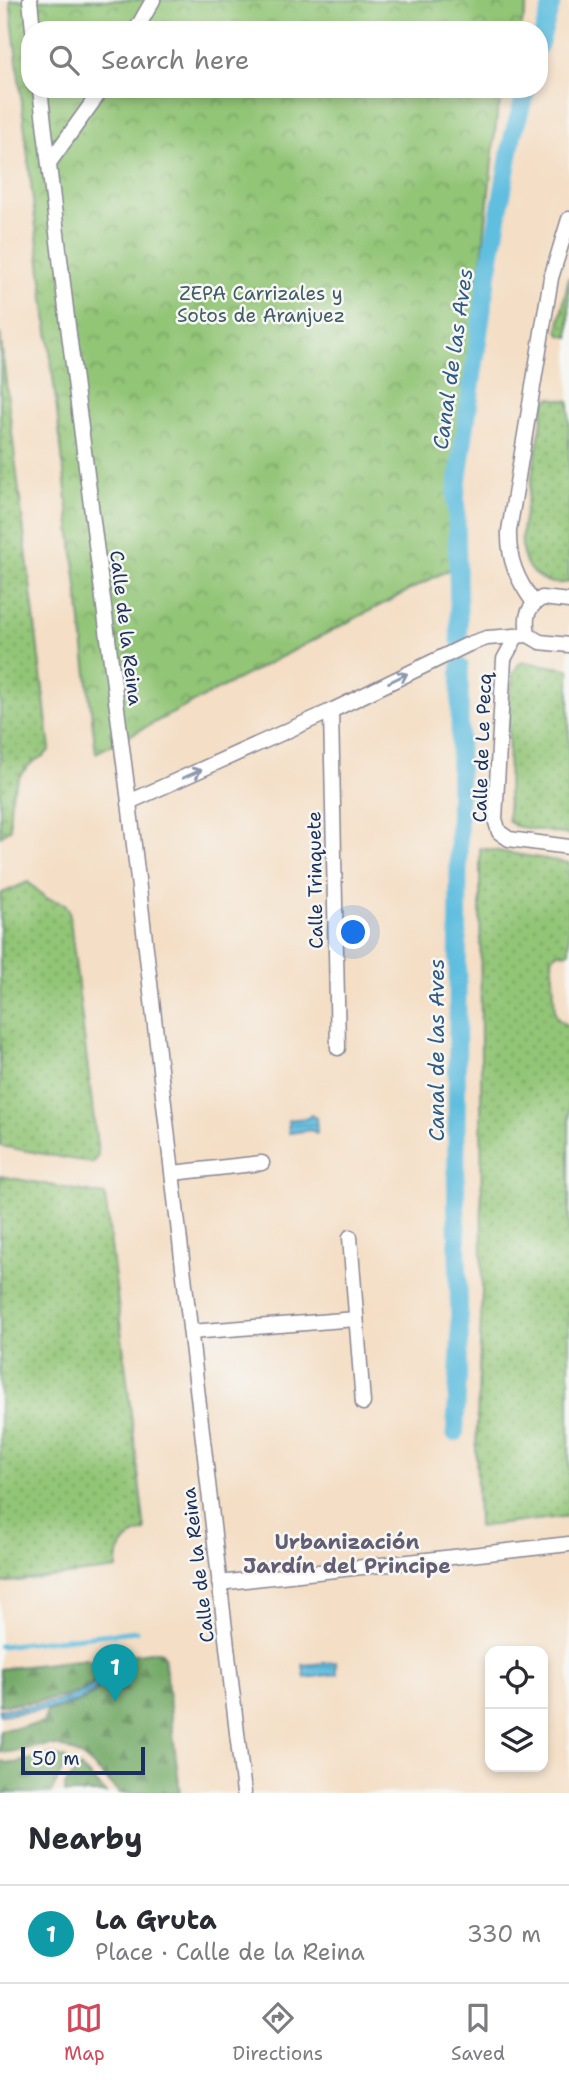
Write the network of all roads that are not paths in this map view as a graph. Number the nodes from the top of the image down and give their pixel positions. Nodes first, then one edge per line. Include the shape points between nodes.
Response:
1 (30, 0) edge
2 (153, 0) edge
3 (32, 21) edge
4 (141, 21) edge
5 (41, 98) edge
6 (96, 98) edge
7 (49, 163) junction
8 (569, 219) edge
9 (569, 601) edge
10 (534, 603) junction
11 (522, 636) junction
12 (569, 645) edge
13 (331, 711) junction
14 (129, 802) junction
15 (569, 847) edge
16 (338, 1048) dead end
17 (262, 1163) dead end
18 (173, 1173) junction
19 (350, 1237) dead end
20 (356, 1319) junction
21 (191, 1332) junction
22 (363, 1403) dead end
23 (569, 1544) edge
24 (219, 1583) junction
25 (244, 1793) edge

1 - 3 street
2 - 4 street
5 - 7 street, Calle de la Reina
6 - 7 street
7 - 14 street, Calle de la Reina
8 - 10 street via 551,278 509,531 508,550 515,574
9 - 10 street via 542,598
10 - 11 street, Calle de Le Pecq
11 - 12 street
13 -> 11 street via 469,644
11 - 15 street, Calle de Le Pecq via 504,659 495,819 499,832 509,839
14 -> 13 street
13 - 16 street, Calle Trinquete
14 - 18 street, Calle de la Reina
17 - 18 street
18 - 21 street, Calle de la Reina
19 - 20 street
20 - 21 street
20 - 22 street
21 - 24 street, Calle de la Reina
23 - 24 street
24 - 25 street, Calle de la Reina

